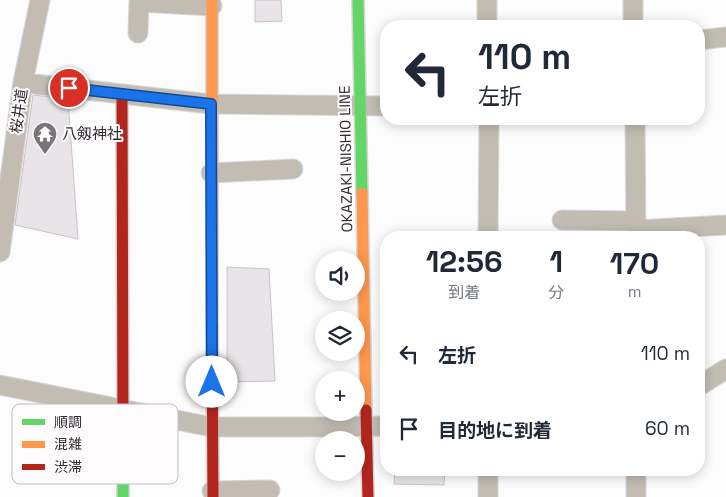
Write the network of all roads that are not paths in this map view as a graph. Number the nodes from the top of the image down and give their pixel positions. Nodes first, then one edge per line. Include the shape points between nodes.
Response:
1 (40, 0) edge
2 (358, 0) edge
3 (487, 0) edge
4 (633, 0) edge
5 (212, 3) edge
6 (487, 20) edge
7 (633, 20) edge
8 (138, 34) dead end
9 (726, 38) edge
10 (705, 40) edge
11 (34, 84) dead end
12 (122, 94) junction
13 (211, 104) junction
14 (360, 106) junction
15 (380, 106) edge
16 (489, 125) edge
17 (635, 125) edge
18 (293, 169) dead end
19 (211, 173) junction
20 (3, 209) edge
21 (562, 220) dead end
22 (726, 225) edge
23 (636, 230) edge
24 (488, 231) edge
25 (0, 252) edge
26 (726, 369) edge
27 (705, 382) edge
28 (0, 385) edge
29 (97, 404) edge
30 (123, 404) edge
31 (178, 420) edge
32 (367, 426) junction
33 (380, 426) edge
34 (212, 427) junction
35 (488, 476) edge
36 (636, 476) edge
37 (123, 484) edge
38 (270, 490) dead end
39 (212, 494) edge
40 (123, 497) edge
41 (368, 497) edge
42 (488, 497) edge
43 (636, 497) edge

1 - 20 street, 桜井道
2 - 14 street, OKAZAKI-NISHIO LINE
3 - 6 street
4 - 7 street
5 - 8 street via 139,2
5 - 13 street
9 - 10 street
11 - 12 street
12 - 13 street
12 - 30 street
13 - 14 street
13 - 19 street
14 - 15 street
14 - 32 street, OKAZAKI-NISHIO LINE
16 - 24 street
17 - 23 street
18 - 19 street
19 - 34 street
20 - 25 street, 桜井道
21 - 23 street
22 - 23 street
26 - 27 street
28 - 29 street
31 - 34 street
32 - 33 street
32 - 34 street
32 - 41 street, OKAZAKI-NISHIO LINE
34 - 39 street
35 - 42 street
36 - 43 street
37 - 40 street
38 - 39 street

